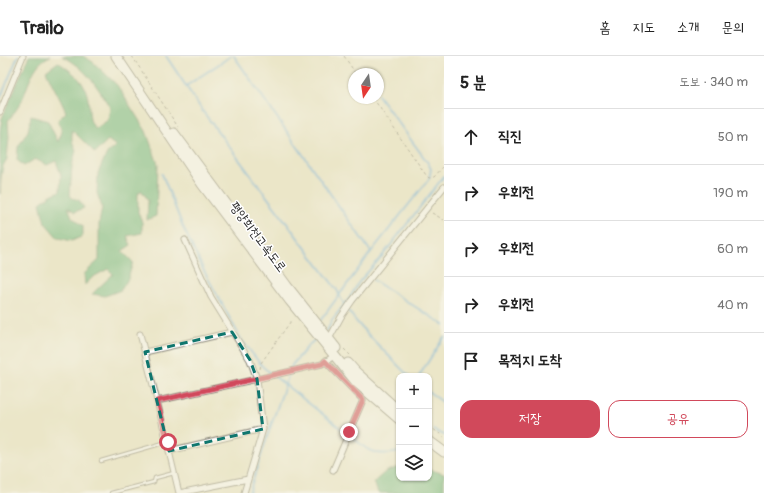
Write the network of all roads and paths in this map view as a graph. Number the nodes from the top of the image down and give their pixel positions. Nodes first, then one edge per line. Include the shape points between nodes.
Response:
1 (24, 56) edge
2 (116, 56) edge
3 (123, 56) edge
4 (344, 56) edge
5 (352, 68) edge
6 (377, 104) edge
7 (0, 112) edge
8 (444, 166) edge
9 (444, 187) edge
10 (426, 209) junction
11 (444, 220) edge
12 (185, 240) dead end
13 (291, 321) dead end
14 (232, 332) junction
15 (140, 334) dead end
16 (323, 336) junction
17 (144, 352) junction
18 (334, 356) junction
19 (325, 361) junction
20 (260, 366) dead end
21 (257, 379) junction
22 (157, 401) junction
23 (397, 409) edge
24 (396, 416) edge
25 (432, 428) edge
26 (263, 429) junction
27 (432, 436) edge
28 (444, 437) edge
29 (168, 442) junction
30 (432, 443) edge
31 (444, 444) edge
32 (169, 451) junction
33 (444, 452) edge
34 (101, 461) dead end
35 (333, 470) dead end
36 (175, 473) junction
37 (248, 479) junction
38 (111, 493) edge
39 (244, 493) edge

1 - 7 street
2 - 16 highway, 평양희천고속도로 via 202,184
3 - 16 highway, 평양희천고속도로 via 191,157
4 - 5 path
6 - 8 path via 429,178 434,177
9 - 10 street
10 - 11 path
10 - 16 street via 335,326
12 - 14 street via 211,297
13 - 20 path
14 - 17 street
14 - 21 street via 250,360
15 - 17 street
16 - 18 highway, 평양희천고속도로
16 - 23 highway, 평양희천고속도로 via 355,371
17 - 22 street
18 - 19 street
18 - 24 highway, 평양희천고속도로 via 356,382
19 - 21 street via 322,364
19 - 35 street via 363,400
21 - 22 street
21 - 26 street
22 - 29 street
25 - 28 path
26 - 32 street
26 - 37 street
27 - 31 highway
29 - 32 street
29 - 34 lane
30 - 33 highway
32 - 36 street
36 - 37 street via 180,493
36 - 38 lane via 155,478 154,482
37 - 39 street

